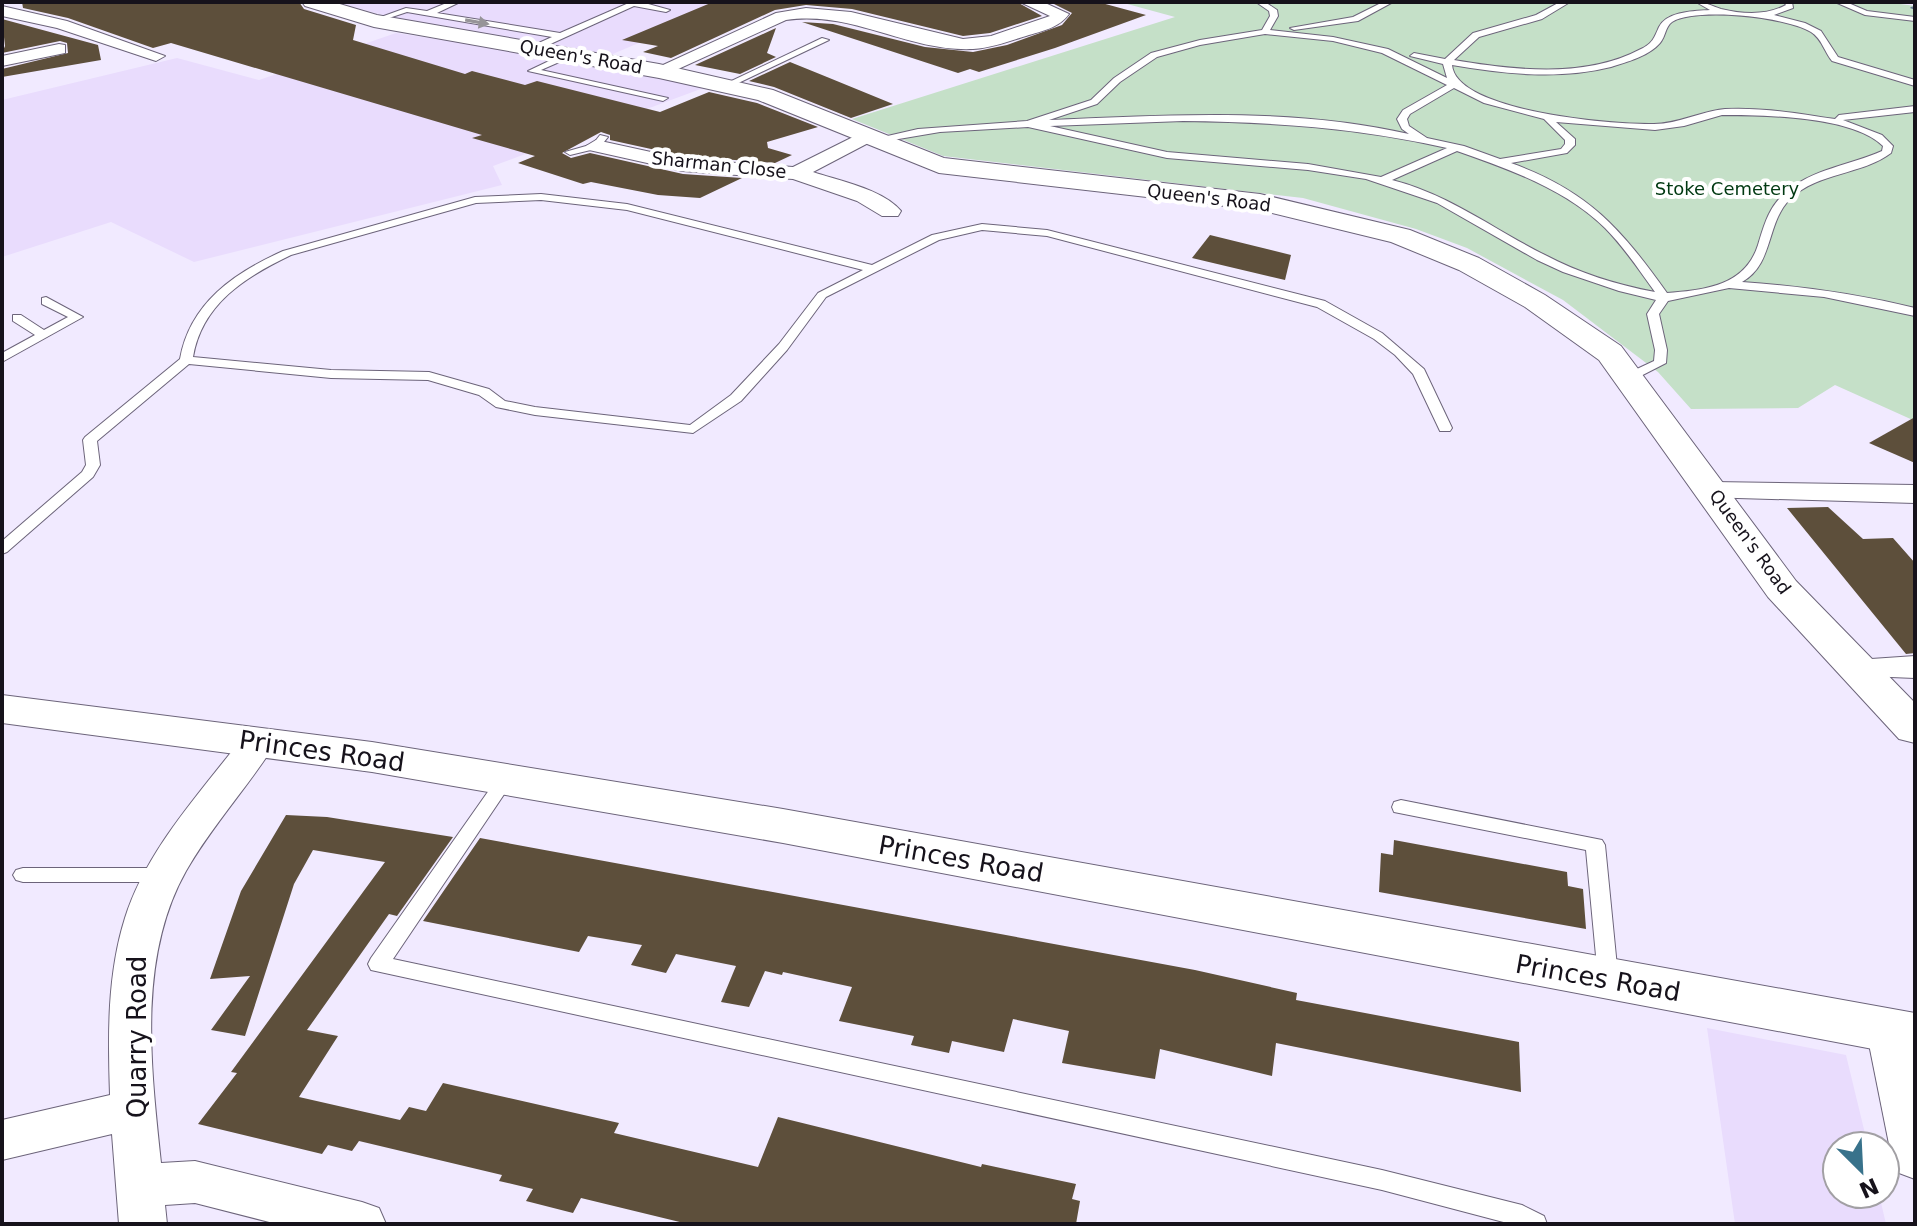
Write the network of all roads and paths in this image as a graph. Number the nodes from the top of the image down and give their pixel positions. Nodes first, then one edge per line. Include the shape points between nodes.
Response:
1 (312, 2) edge
2 (456, 2) edge
3 (1028, 2) edge
4 (1260, 2) edge
5 (1389, 2) edge
6 (1566, 2) edge
7 (1700, 2) edge
8 (1788, 2) edge
9 (1839, 2) edge
10 (635, 3) edge
11 (666, 10) dead end
12 (2, 11) edge
13 (1726, 12) junction
14 (427, 13) junction
15 (1758, 15) junction
16 (1915, 19) edge
17 (374, 21) junction
18 (1265, 32) junction
19 (825, 40) dead end
20 (566, 45) junction
21 (59, 49) dead end
22 (1385, 51) junction
23 (156, 56) dead end
24 (2, 61) edge
25 (1447, 62) junction
26 (659, 71) junction
27 (1915, 83) edge
28 (1455, 84) junction
29 (727, 85) junction
30 (663, 98) dead end
31 (1915, 109) edge
32 (1543, 117) junction
33 (1826, 118) junction
34 (1028, 124) junction
35 (871, 138) junction
36 (1425, 140) junction
37 (599, 142) joint
38 (1453, 149) junction
39 (570, 152) dead end
40 (1502, 162) junction
41 (796, 173) junction
42 (1382, 180) junction
43 (890, 211) dead end
44 (873, 269) junction
45 (1728, 285) junction
46 (1664, 297) junction
47 (46, 301) dead end
48 (1915, 312) edge
49 (17, 318) dead end
50 (44, 335) junction
51 (2, 358) edge
52 (186, 360) junction
53 (1629, 378) junction
54 (1445, 428) dead end
55 (1713, 491) junction
56 (1915, 494) edge
57 (2, 549) edge
58 (1915, 667) edge
59 (1854, 668) junction
60 (2, 709) edge
61 (1915, 729) edge
62 (259, 741) junction
63 (505, 780) junction
64 (1401, 807) dead end
65 (23, 875) dead end
66 (166, 875) junction
67 (1609, 980) junction
68 (1902, 1032) edge
69 (135, 1109) junction
70 (2, 1140) edge
71 (1915, 1159) edge
72 (142, 1205) edge
73 (362, 1224) edge
74 (1535, 1224) edge

1 - 17 street, Queen's Road
2 - 14 lane
3 - 26 street via 1061,14 1051,23 990,42 962,44 839,10 801,12
4 - 18 lane via 1273,10
5 - 18 lane via 1343,22
6 - 25 lane via 1539,17 1476,35
7 - 13 lane
8 - 15 lane via 1785,10
9 - 16 lane via 1865,13
10 - 11 lane
10 - 20 lane
12 - 23 street via 61,24
13 - 15 lane
13 - 25 lane via 1671,20 1654,45 1608,64 1524,70
14 - 17 lane via 406,10
14 -> 20 lane
15 - 27 lane via 1815,32 1835,59
17 - 20 street, Queen's Road via 535,48
18 - 22 lane
18 - 34 lane via 1154,55 1094,102
19 - 29 lane
20 - 26 street, Queen's Road
20 - 30 lane via 532,71
21 - 24 street
22 - 25 lane
22 - 28 lane
25 - 28 lane
26 - 29 street, Queen's Road
28 - 32 lane via 1487,101
28 - 36 lane via 1402,119
29 - 35 street, Queen's Road via 788,103
31 - 33 lane
32 - 33 lane via 1655,127 1736,112
32 - 40 lane via 1570,139 1570,145 1549,155
33 - 45 lane via 1879,137 1888,146 1886,153 1788,195 1774,210 1757,266
34 - 35 lane
34 - 36 lane via 1258,118
34 - 42 lane via 1124,149 1290,163
35 - 41 street, Sharman Close
35 - 53 street, Queen's Road via 939,165 1260,202 1400,236 1525,294 1610,353
36 - 38 lane
37 - 39 lane
37 - 41 street, Sharman Close via 683,165
38 - 40 lane
38 - 42 lane
40 - 46 lane via 1556,188 1609,225 1634,250
41 - 43 street, Sharman Close via 870,195
42 - 46 lane via 1460,208 1564,269
44 - 52 lane via 627,207 541,197 475,200 270,260 203,311
44 - 52 lane via 822,295 736,398 693,429 523,409 429,376 331,374
44 - 54 lane via 946,234 1004,227 1047,233 1297,296 1340,313 1399,352 1419,372
45 - 46 lane
45 - 48 lane via 1797,289
46 - 53 lane via 1653,314 1660,363
47 - 50 lane via 77,317
49 - 50 lane
50 - 51 lane
52 - 57 lane via 90,440 93,465 88,474
53 - 55 street, Queen's Road
55 - 56 street
55 - 59 street, Queen's Road via 1782,589
58 - 59 street
59 - 61 street, Queen's Road
60 - 62 street, Princes Road
62 - 63 street, Princes Road
62 - 66 street, Quarry Road
63 - 67 street, Princes Road via 798,829
63 - 74 lane via 378,964 1382,1180 1522,1216
64 - 67 lane via 1595,845
65 - 66 lane
66 - 69 street, Quarry Road via 136,950
67 - 68 street, Princes Road
68 - 71 street
69 - 70 street
69 - 72 street, Quarry Road
72 - 73 street via 195,1182

